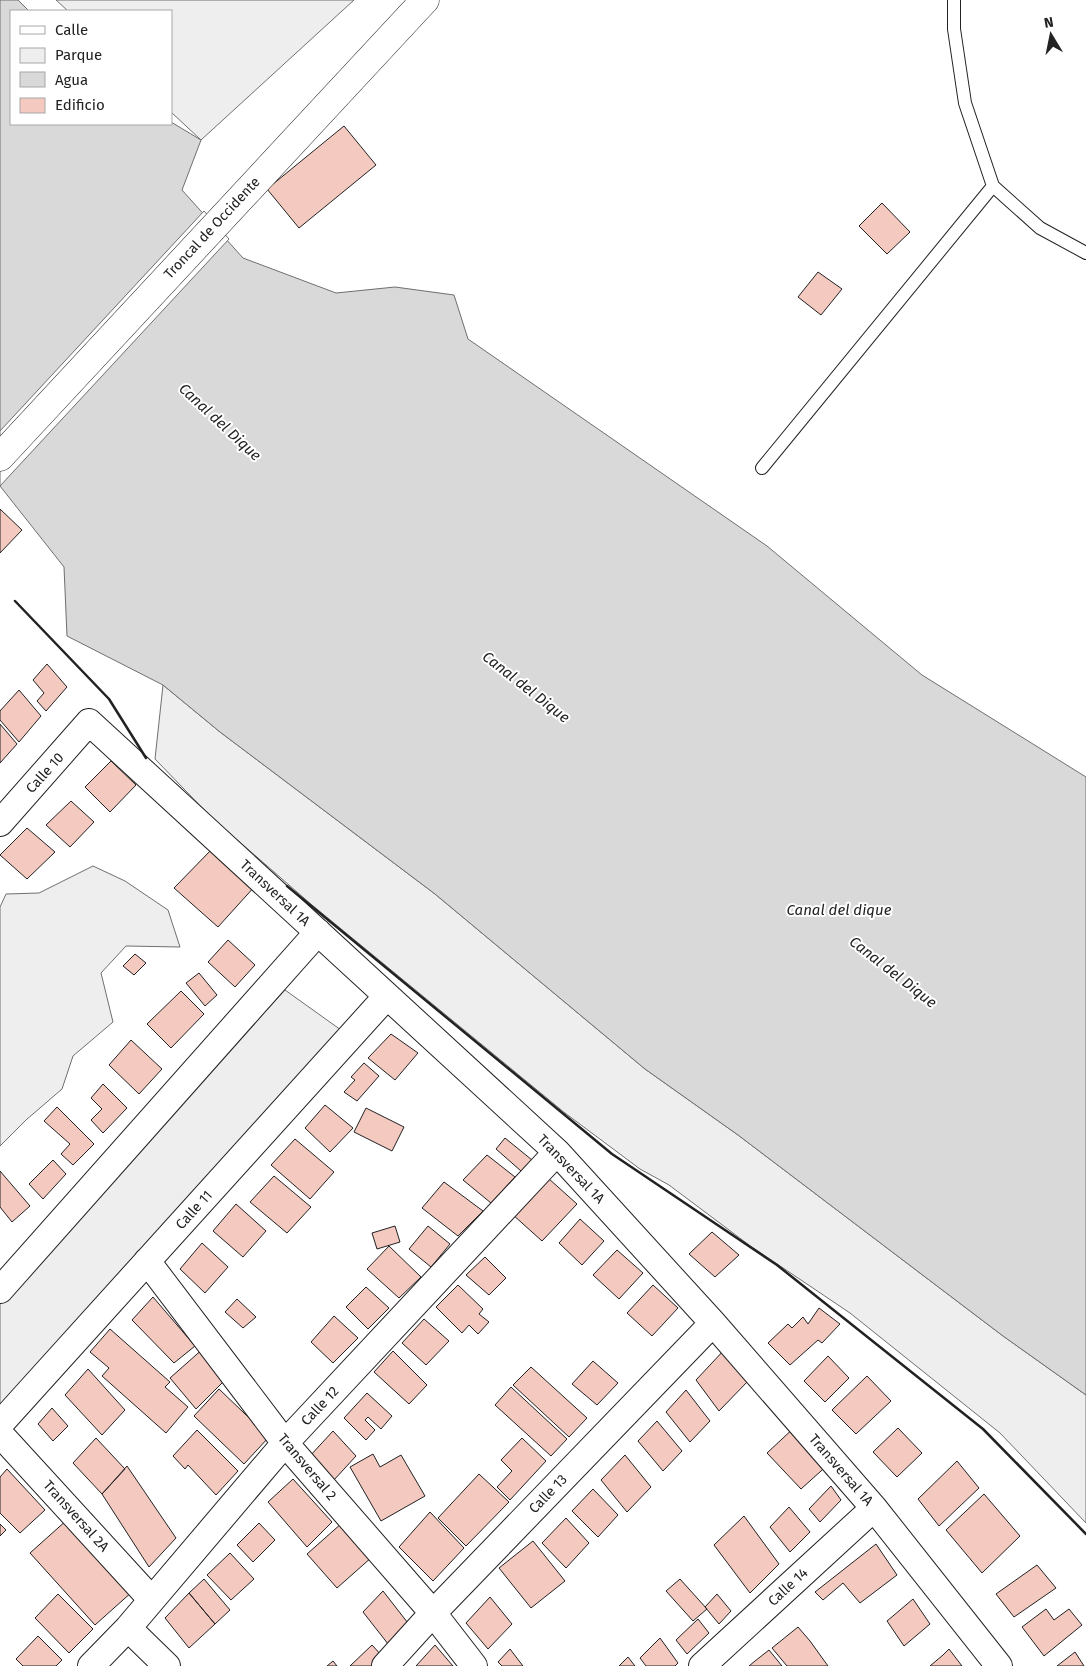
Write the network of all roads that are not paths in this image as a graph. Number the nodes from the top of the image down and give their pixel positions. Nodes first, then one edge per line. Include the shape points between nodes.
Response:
1 (425, 0) edge
2 (954, 0) edge
3 (993, 186) junction
4 (1086, 254) edge
5 (0, 457) edge
6 (762, 468) dead end
7 (90, 722) joint
8 (0, 823) edge
9 (318, 932) junction
10 (387, 996) junction
11 (557, 1152) junction
12 (147, 1261) junction
13 (0, 1290) edge
14 (713, 1323) junction
15 (0, 1424) edge
16 (0, 1434) edge
17 (285, 1443) junction
18 (874, 1508) junction
19 (151, 1599) junction
20 (433, 1613) junction
21 (128, 1628) junction
22 (91, 1666) edge
23 (167, 1666) edge
24 (385, 1666) edge
25 (474, 1666) edge
26 (702, 1666) edge
27 (999, 1666) edge

1 - 5 highway, Troncal de Occidente
2 - 3 lane via 954,29 965,103
3 - 4 lane via 1040,228
3 - 6 lane
7 - 8 street, Calle 10
7 - 9 street, Transversal 1A
9 - 10 street, Transversal 1A
9 - 13 street
10 - 11 street, Transversal 1A
10 - 12 street, Calle 11
11 - 14 street, Transversal 1A
11 - 17 street, Calle 12
12 - 15 street, Calle 11
12 - 17 street, Transversal 2
14 - 18 street, Transversal 1A
14 - 20 street, Calle 13
16 - 19 street, Transversal 2A
17 - 19 street, Calle 12
17 - 20 street, Transversal 2
18 - 26 street, Calle 14
18 - 27 street, Transversal 1A
19 - 21 street, Calle 12
20 - 24 street, Calle 13
20 - 25 street, Transversal 2
21 - 22 street, Calle 12
21 - 23 street

